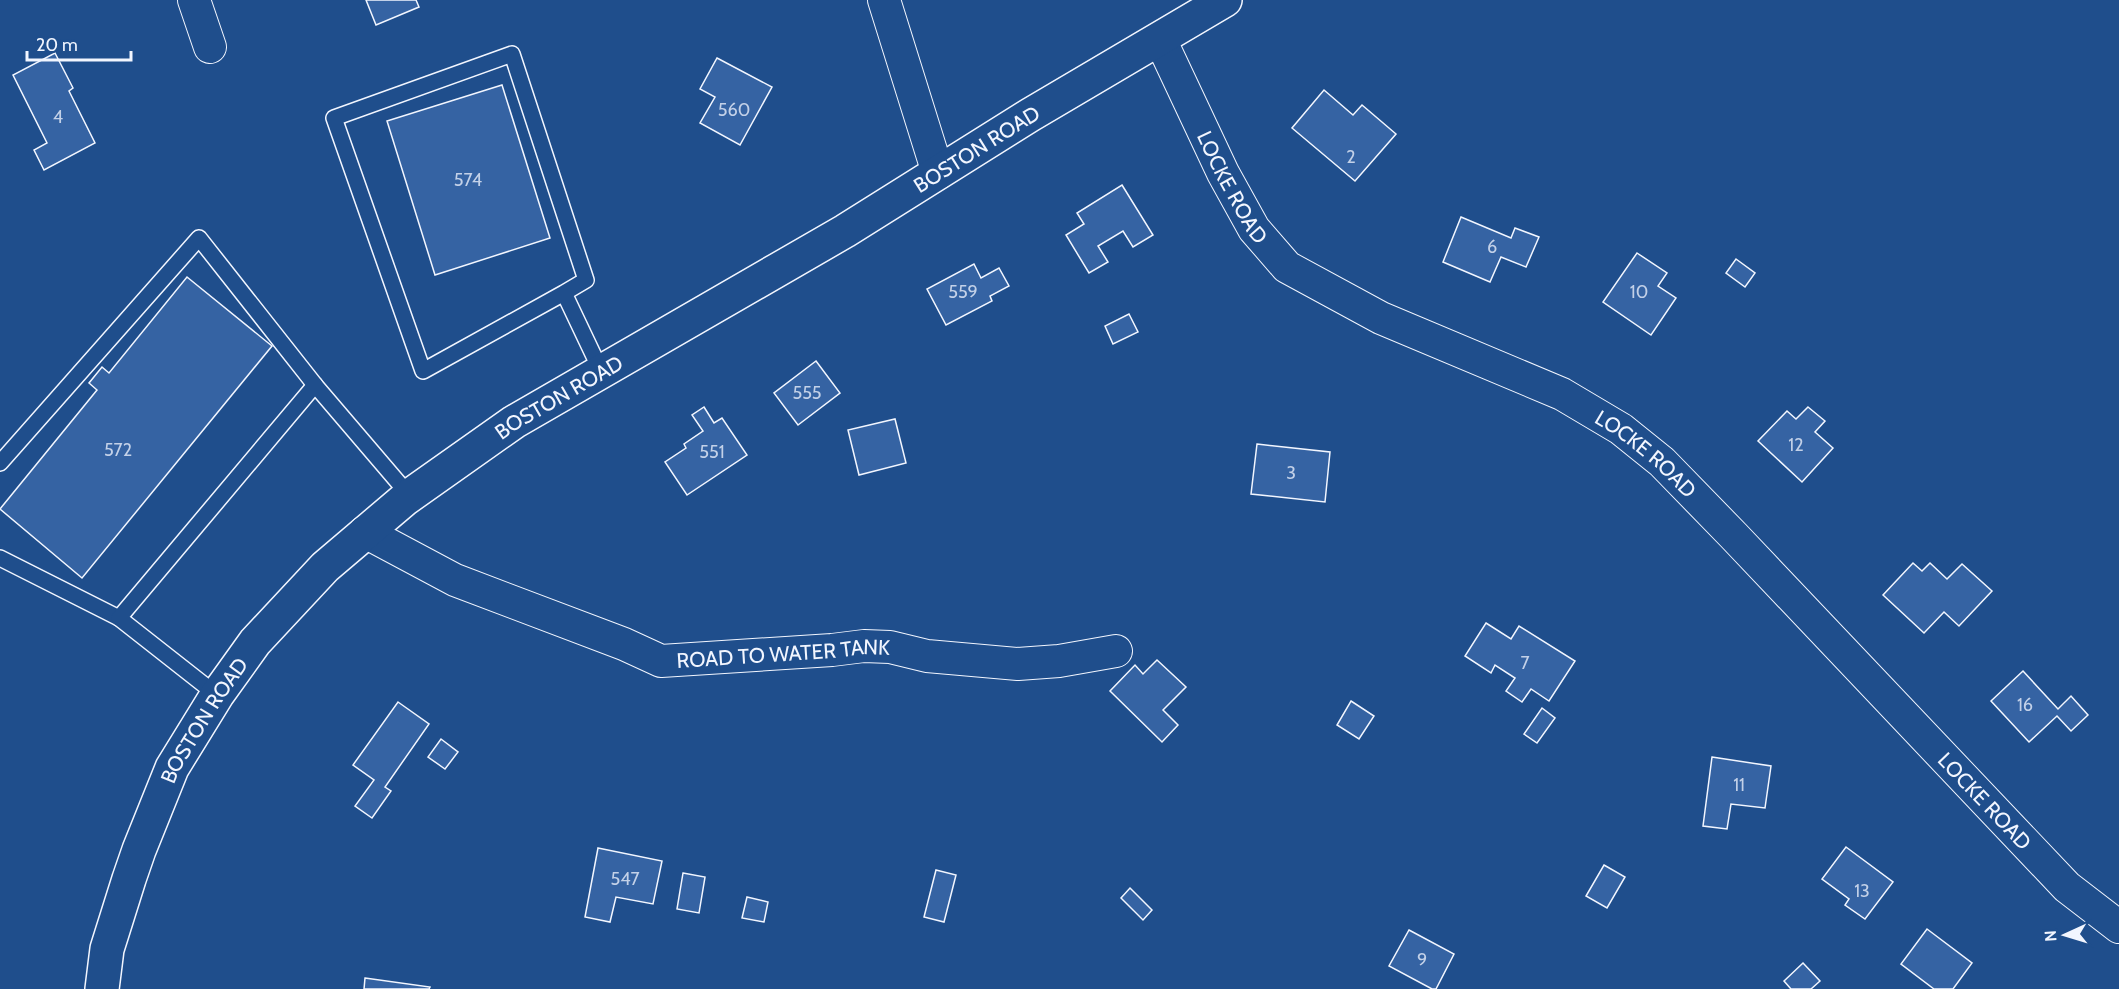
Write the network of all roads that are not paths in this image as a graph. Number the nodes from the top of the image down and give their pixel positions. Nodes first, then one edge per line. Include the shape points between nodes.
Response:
1 (194, 0) edge
2 (884, 0) edge
3 (1225, 0) edge
4 (1160, 39) junction
5 (210, 47) dead end
6 (938, 173) junction
7 (564, 293) junction
8 (601, 371) junction
9 (315, 385) junction
10 (0, 463) edge
11 (410, 495) junction
12 (365, 532) junction
13 (0, 558) edge
14 (118, 618) junction
15 (1116, 651) dead end
16 (217, 695) junction
17 (2119, 927) edge
18 (102, 989) edge

1 - 5 street
2 - 6 street
3 - 4 main road, BOSTON ROAD
4 - 6 main road, BOSTON ROAD
4 - 17 street, LOCKE ROAD via 1238,201 1254,229 1287,267 1381,318 1562,394 1621,429 1670,470 2067,887
6 - 8 main road, BOSTON ROAD via 846,231
7 - 7 lane via 423,371 334,118 512,54 586,279
7 - 8 lane
8 - 11 main road, BOSTON ROAD via 514,422
9 - 10 lane via 199,238
9 - 11 lane
9 - 14 lane
11 - 12 main road, BOSTON ROAD
12 - 15 street, ROAD TO WATER TANK via 455,580 661,661 864,646 1018,664
12 - 16 main road, BOSTON ROAD via 325,567 263,634
13 - 14 lane
14 - 16 lane
16 - 18 main road, BOSTON ROAD via 172,768 139,850 107,949

